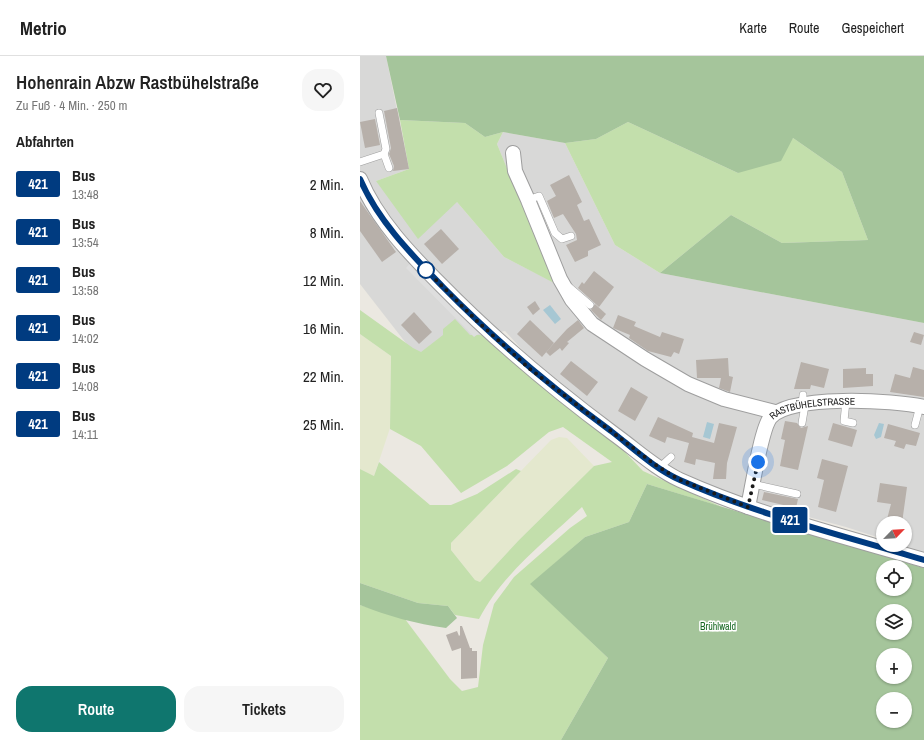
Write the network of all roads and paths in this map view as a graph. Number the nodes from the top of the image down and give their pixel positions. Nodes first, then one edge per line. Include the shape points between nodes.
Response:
1 (379, 113) dead end
2 (513, 153) dead end
3 (384, 154) junction
4 (360, 162) edge
5 (389, 168) dead end
6 (360, 179) edge
7 (528, 200) junction
8 (571, 236) dead end
9 (560, 279) junction
10 (590, 306) dead end
11 (846, 401) junction
12 (803, 402) junction
13 (922, 406) edge
14 (775, 412) junction
15 (802, 423) dead end
16 (853, 423) dead end
17 (915, 425) dead end
18 (672, 457) dead end
19 (660, 467) junction
20 (753, 484) junction
21 (797, 494) dead end
22 (748, 507) junction
23 (924, 560) edge

1 - 3 lane via 386,148
2 - 7 street via 515,171
3 - 4 lane
3 - 5 lane
6 - 19 street via 370,198 408,252 477,321 530,369
7 - 8 lane via 539,196 555,233 562,239
7 - 9 street
9 - 10 lane
9 - 14 street via 572,300 592,324 645,359 688,384 724,400
11 - 12 street, RASTBÜHELSTRASSE
11 - 13 street, RASTBÜHELSTRASSE via 886,401
11 - 16 lane via 844,421
12 - 14 street, RASTBÜHELSTRASSE
12 - 15 lane
13 - 17 lane
14 - 20 street, RASTBÜHELSTRASSE via 768,420
18 - 19 lane
19 - 22 street via 678,479
20 - 21 lane
20 - 22 street, RASTBÜHELSTRASSE
22 - 23 street

